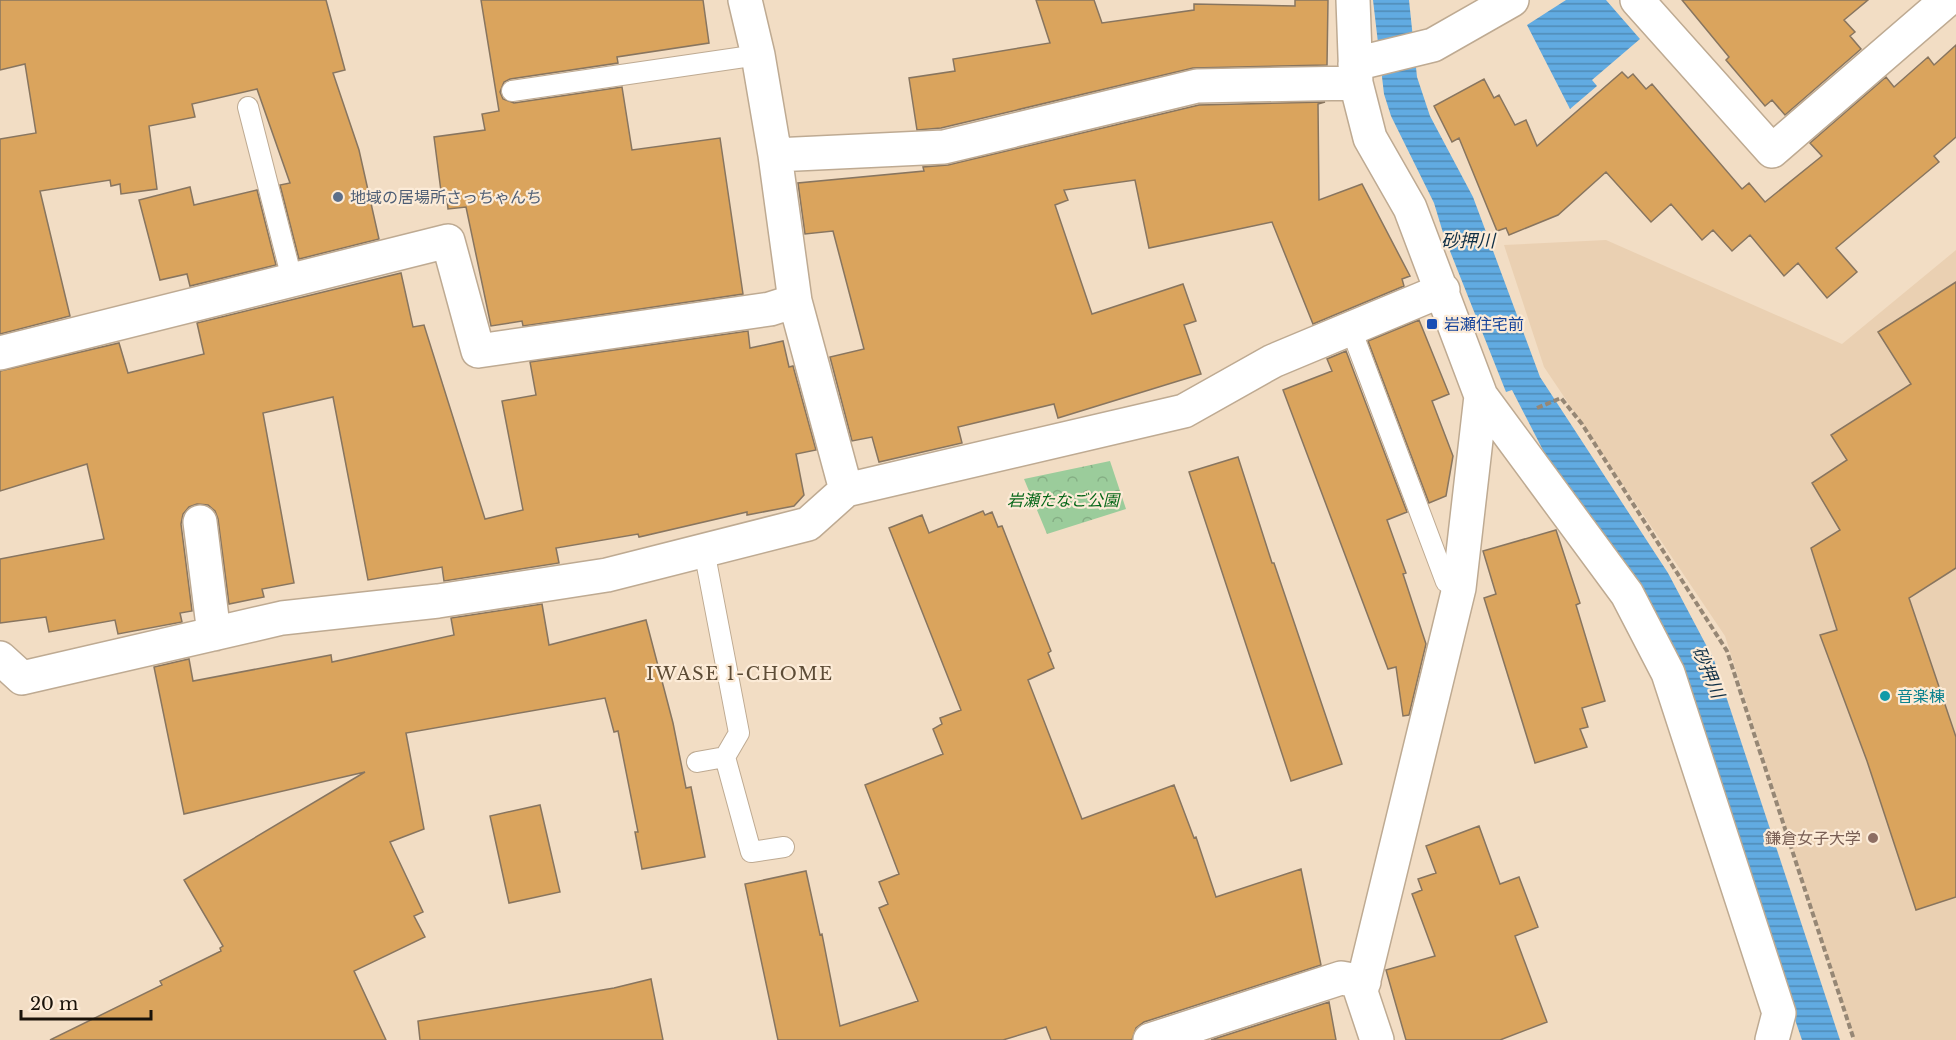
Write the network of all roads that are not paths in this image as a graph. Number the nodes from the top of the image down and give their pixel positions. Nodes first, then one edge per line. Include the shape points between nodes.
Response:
1 (745, 0) edge
2 (1353, 0) edge
3 (1512, 0) edge
4 (1637, 0) edge
5 (1947, 0) edge
6 (758, 55) junction
7 (1359, 69) junction
8 (512, 91) dead end
9 (248, 107) dead end
10 (775, 155) junction
11 (292, 279) junction
12 (1443, 290) junction
13 (795, 301) junction
14 (1351, 329) junction
15 (0, 353) edge
16 (1481, 396) junction
17 (846, 490) junction
18 (200, 522) dead end
19 (704, 550) junction
20 (1459, 588) junction
21 (214, 634) junction
22 (0, 657) edge
23 (725, 757) junction
24 (697, 762) dead end
25 (784, 847) dead end
26 (1364, 982) junction
27 (1156, 1039) edge
28 (1377, 1040) edge
29 (1772, 1040) edge

1 - 6 street
2 - 7 street
3 - 7 street via 1424,47
4 - 5 street via 1772,151
6 - 8 lane
6 - 10 street
7 - 10 street via 1197,86 944,147
7 - 12 street via 1370,138 1410,208
9 - 11 lane
10 - 13 street
11 - 13 street via 448,241 478,351 770,309
11 - 15 street
12 - 14 street
12 - 16 street
13 - 17 street
14 - 17 street via 1273,361 1184,411
14 - 20 lane via 1446,582
16 - 20 street
16 - 29 street via 1627,594 1668,674 1779,1013
17 - 19 street via 808,524
18 - 21 street
19 - 21 street via 607,575 438,601 282,618
19 - 23 lane via 739,733
20 - 26 street
21 - 22 street via 22,678
23 - 24 lane
23 - 25 lane via 751,852
26 - 27 street via 1341,978
26 - 28 street via 1361,992

